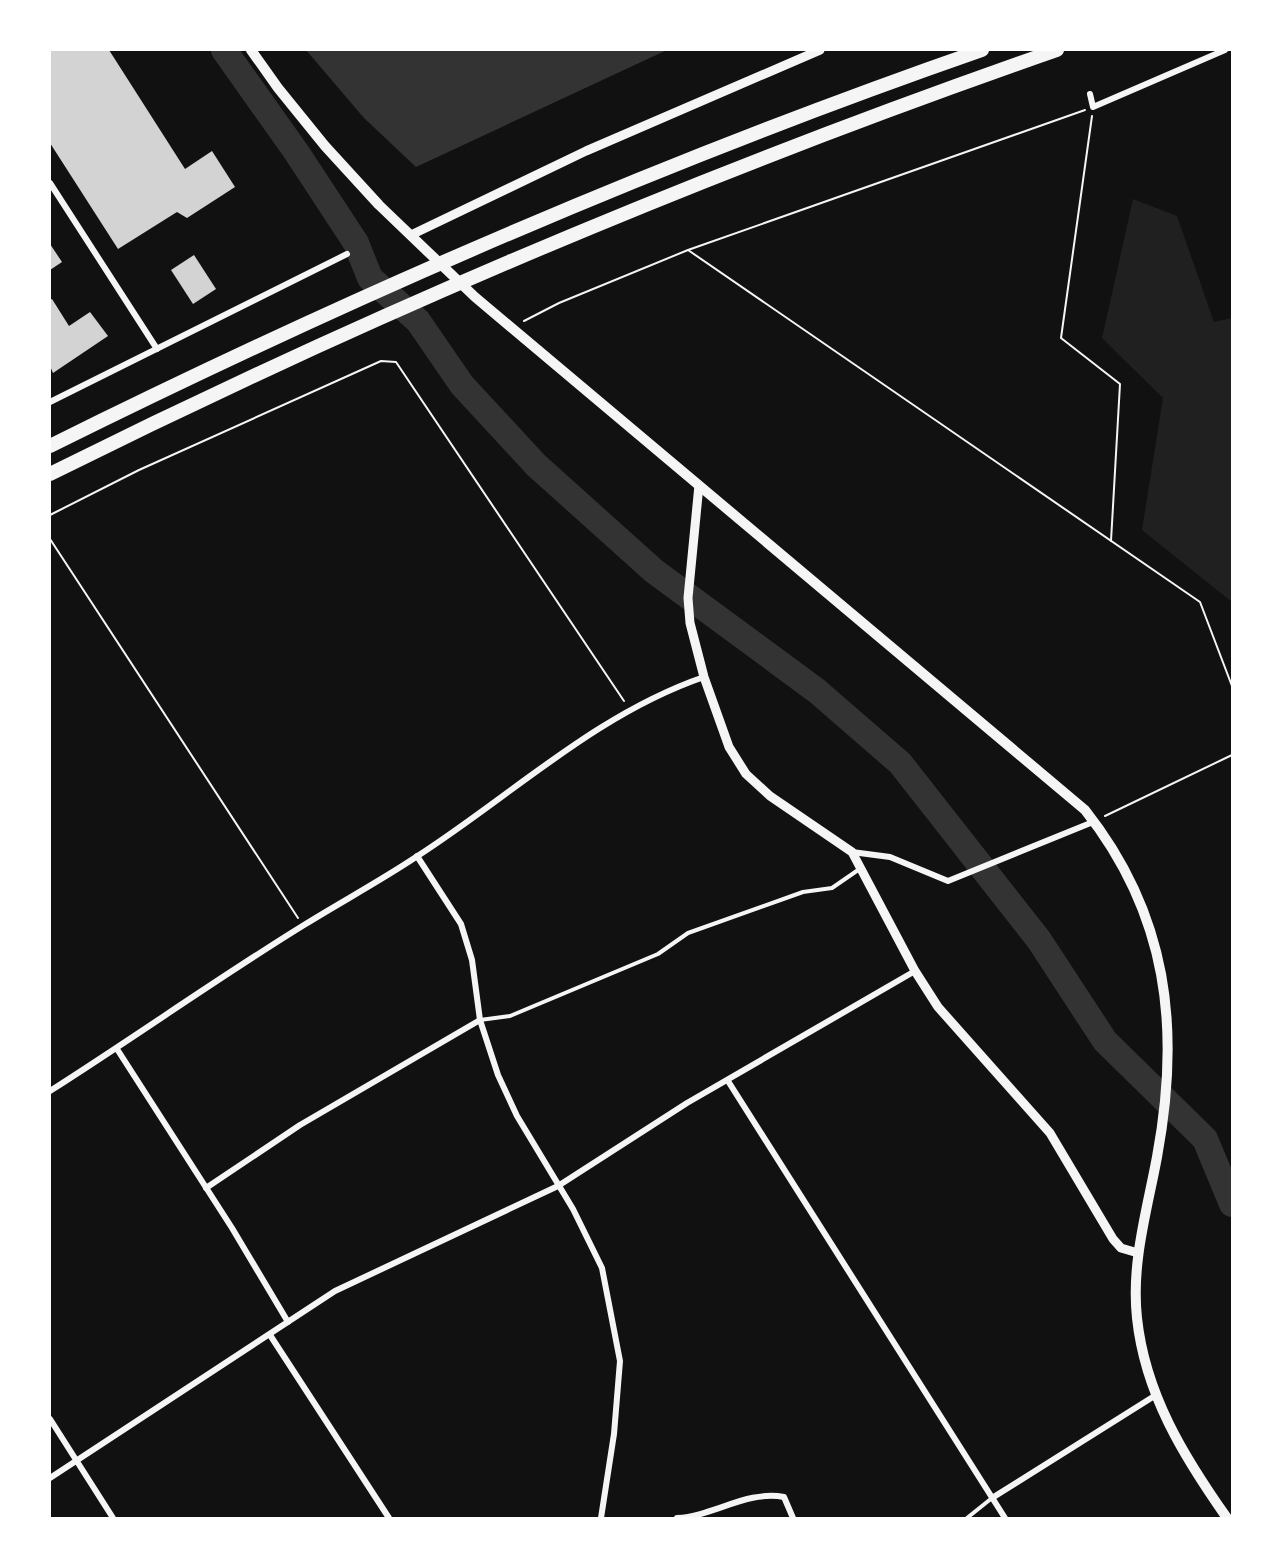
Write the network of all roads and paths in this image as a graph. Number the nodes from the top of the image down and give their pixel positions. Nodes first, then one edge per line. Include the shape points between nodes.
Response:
1 (251, 50) edge
2 (820, 50) edge
3 (982, 50) edge
4 (1057, 50) edge
5 (1225, 50) edge
6 (1089, 94) dead end
7 (1093, 107) junction
8 (50, 183) edge
9 (411, 235) junction
10 (688, 250) junction
11 (347, 254) dead end
12 (513, 327) junction
13 (157, 349) junction
14 (50, 402) edge
15 (50, 446) edge
16 (50, 474) edge
17 (699, 485) junction
18 (50, 514) edge
19 (50, 539) edge
20 (1111, 541) junction
21 (704, 677) junction
22 (1233, 686) edge
23 (630, 710) junction
24 (1233, 755) edge
25 (1094, 822) junction
26 (852, 852) junction
27 (417, 856) junction
28 (862, 868) junction
29 (303, 926) junction
30 (915, 971) junction
31 (480, 1020) junction
32 (117, 1048) junction
33 (728, 1081) junction
34 (50, 1091) edge
35 (558, 1186) junction
36 (206, 1188) junction
37 (1138, 1253) junction
38 (288, 1322) junction
39 (270, 1335) junction
40 (1156, 1395) junction
41 (50, 1419) edge
42 (76, 1461) junction
43 (50, 1478) edge
44 (992, 1498) junction
45 (113, 1518) edge
46 (389, 1518) edge
47 (601, 1518) edge
48 (677, 1518) edge
49 (690, 1518) edge
50 (793, 1518) edge
51 (967, 1518) edge
52 (1005, 1518) edge
53 (1227, 1518) edge

1 - 9 main road via 325,146
2 - 9 street via 586,151
3 - 15 highway via 709,151 467,251
4 - 16 highway via 589,226 357,327
5 - 7 street
6 - 7 street
7 - 10 path
7 - 20 path via 1060,338 1120,384
8 - 13 street
9 - 12 main road via 475,297
10 - 12 path via 559,303
10 - 20 path
11 - 13 street
12 - 17 main road
13 - 14 street
17 - 21 street via 688,598
17 - 25 main road via 1085,810
18 - 23 path via 381,361 396,362
19 - 29 path
20 - 22 path via 1200,602
21 - 23 street
21 - 26 street via 729,747 746,774 770,796
23 - 27 street
24 - 25 path
25 - 26 street via 948,881 890,857
25 - 37 main road via 1135,891 1158,954 1169,1018 1168,1076 1157,1160
26 - 28 street
27 - 29 street
27 - 31 street via 461,924 472,960
28 - 30 street
28 - 31 lane via 831,888 803,892 688,933 658,954 510,1016
29 - 32 street
30 - 33 street
30 - 37 street via 938,1007 1050,1133 1113,1239 1121,1248
31 - 35 street via 517,1116
31 - 36 street via 334,1104
32 - 34 street
32 - 36 street
33 - 35 street via 596,1158
33 - 44 street
35 - 38 street via 335,1291
35 - 47 street via 602,1268 620,1361
36 - 38 street
37 - 40 main road via 1137,1316
38 - 39 street
39 - 42 street
39 - 46 street
40 - 44 street
40 - 53 main road via 1188,1462
41 - 42 street
42 - 43 street
42 - 45 street
44 - 51 lane
44 - 52 street
48 - 49 street
49 - 50 street via 767,1494 784,1497

